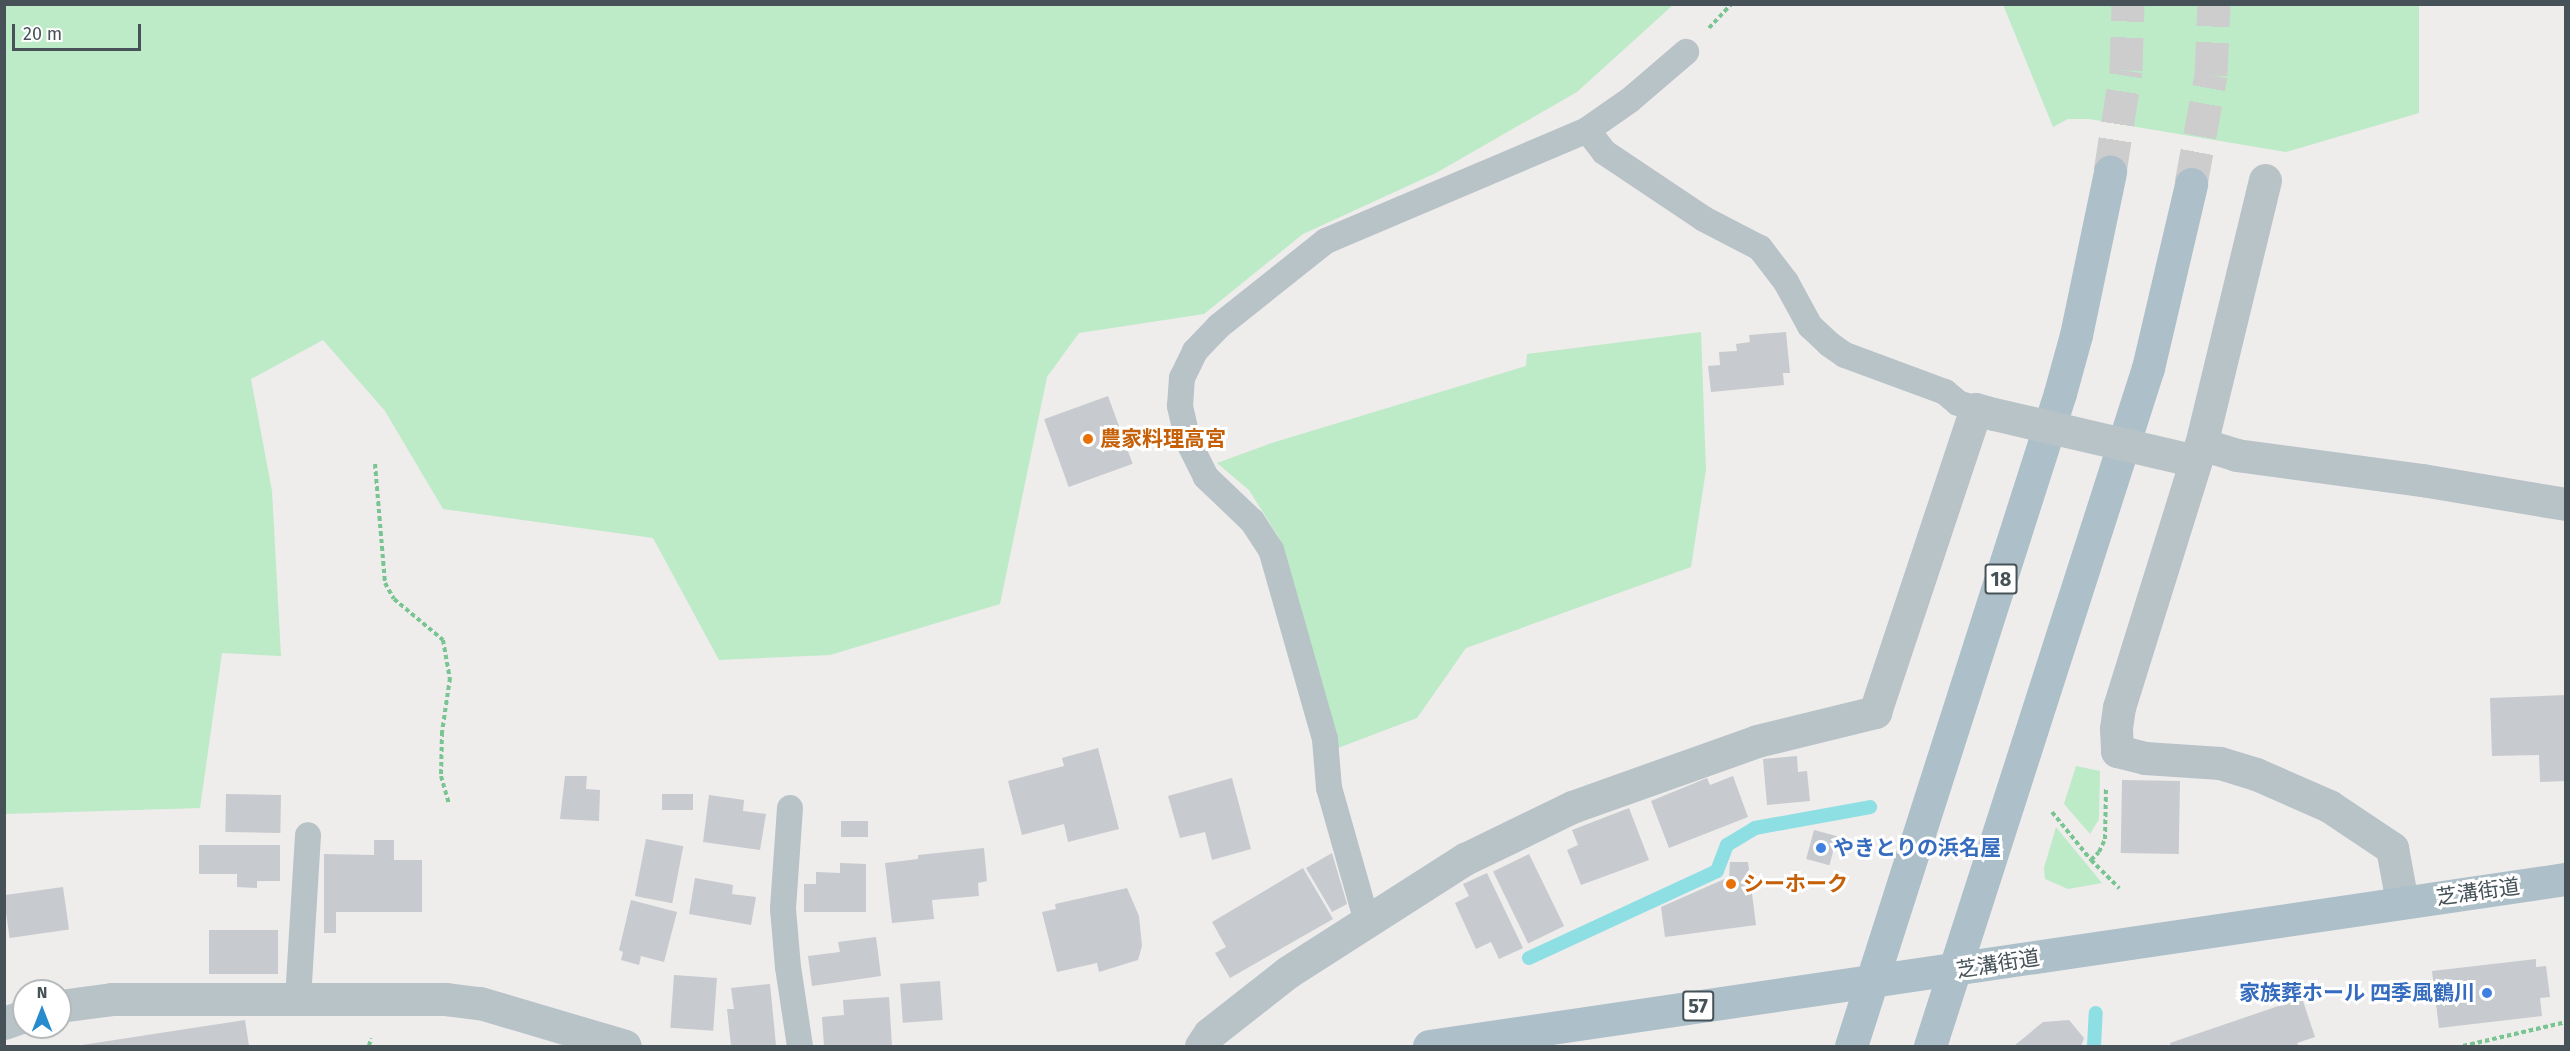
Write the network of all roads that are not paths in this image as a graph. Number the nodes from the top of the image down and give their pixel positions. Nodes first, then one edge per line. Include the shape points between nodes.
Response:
1 (1686, 52) dead end
2 (1587, 130) junction
3 (2110, 172) tunnel mouth
4 (2265, 180) dead end
5 (2191, 184) tunnel mouth
6 (1985, 411) junction
7 (2193, 455) junction
8 (2565, 504) edge
9 (790, 808) dead end
10 (308, 835) dead end
11 (2565, 879) edge
12 (2402, 902) junction
13 (1367, 922) junction
14 (1955, 970) junction
15 (1872, 981) junction
16 (298, 999) junction
17 (72, 1004) edge
18 (625, 1047) edge
19 (800, 1047) edge
20 (1201, 1047) edge
21 (1429, 1047) edge
22 (1851, 1047) edge
23 (1930, 1047) edge

1 - 2 lane via 1630,100
2 - 6 lane via 1604,152 1704,219 1760,248 1786,282 1810,327 1829,344 1845,355 1945,392 1958,404
2 - 13 lane via 1326,241 1219,326 1195,351 1182,378 1180,406 1188,441 1206,477 1252,521 1271,550 1325,739 1329,788
3 - 15 main road, 18 via 2060,393
4 - 7 street
5 - 14 main road via 2148,368
6 - 7 street, bridge
6 - 13 street via 1875,712 1757,741 1572,807 1464,859
7 - 8 street via 2236,455
7 - 12 street via 2119,707 2117,751 2145,758 2220,763 2256,774 2329,807 2392,848
9 - 19 lane via 783,909
10 - 16 lane
11 - 12 main road, 芝溝街道
12 - 14 main road, 芝溝街道
13 - 20 street via 1288,972 1209,1034
14 - 15 main road, 芝溝街道
14 - 23 main road
15 - 21 main road, 芝溝街道 / 57
15 - 22 main road, 18
16 - 17 street via 112,999
16 - 18 street via 445,999 480,1003

